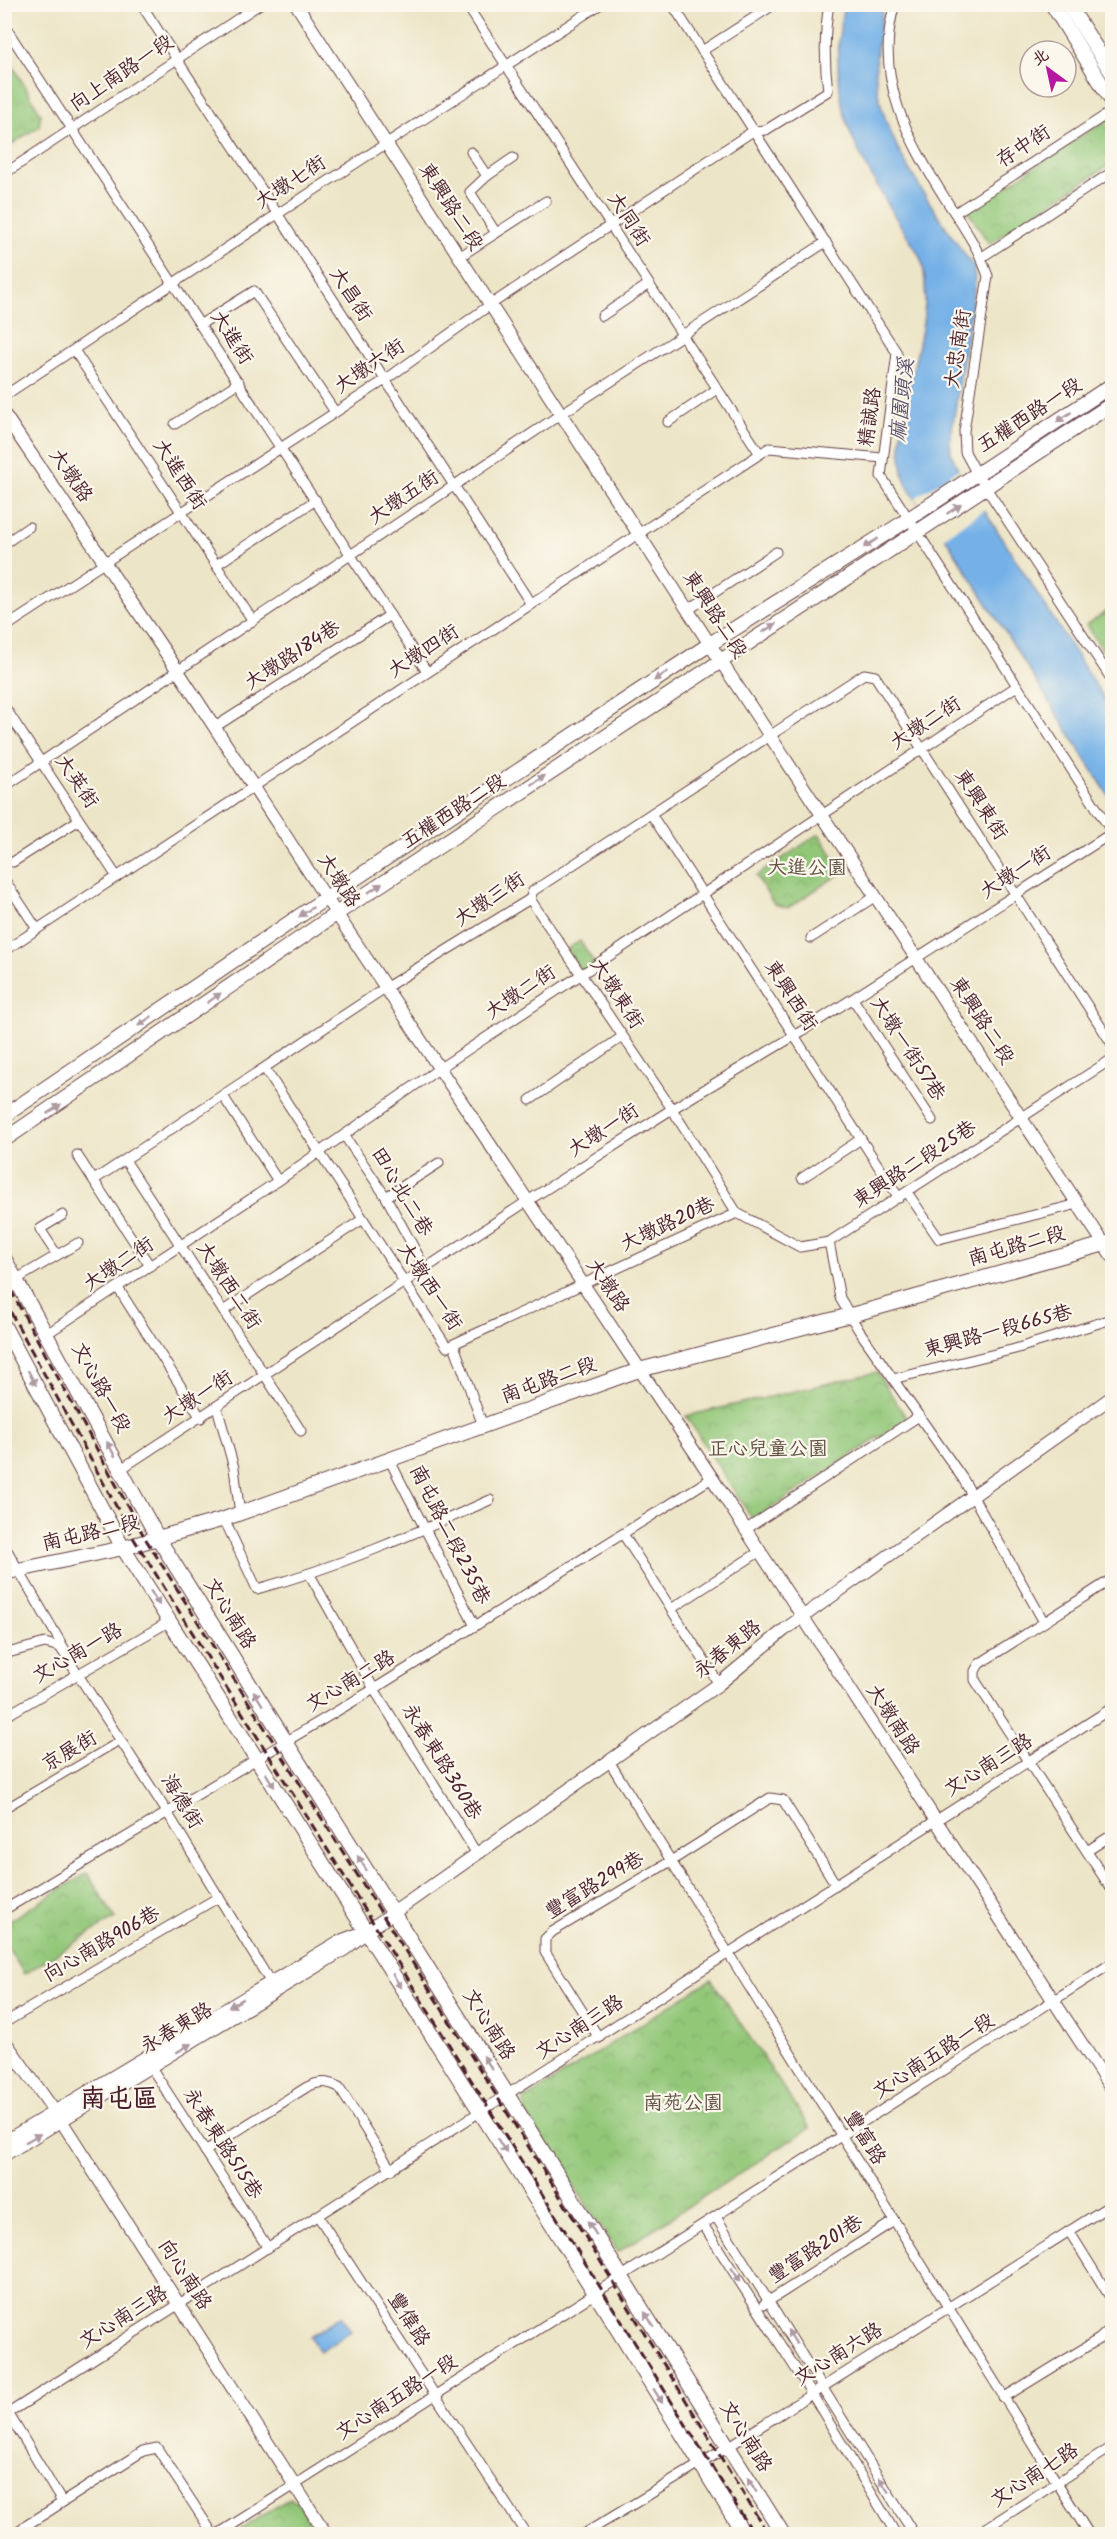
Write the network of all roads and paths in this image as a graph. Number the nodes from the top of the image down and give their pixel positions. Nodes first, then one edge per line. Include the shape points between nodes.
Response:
1 (141, 4) edge
2 (260, 4) edge
3 (296, 4) edge
4 (466, 4) edge
5 (601, 4) edge
6 (672, 4) edge
7 (775, 4) edge
8 (829, 4) edge
9 (895, 4) edge
10 (1052, 4) edge
11 (1068, 4) edge
12 (4, 25) edge
13 (702, 51) junction
14 (175, 61) junction
15 (506, 65) junction
16 (1113, 73) edge
17 (1113, 100) edge
18 (1113, 111) edge
19 (73, 129) junction
20 (753, 131) junction
21 (386, 143) junction
22 (471, 152) dead end
23 (513, 158) dead end
24 (1113, 172) edge
25 (4, 174) edge
26 (487, 176) junction
27 (546, 201) dead end
28 (955, 213) junction
29 (276, 215) junction
30 (611, 226) junction
31 (496, 233) junction
32 (826, 242) junction
33 (459, 257) junction
34 (982, 257) junction
35 (173, 283) junction
36 (649, 284) junction
37 (490, 305) junction
38 (602, 315) dead end
39 (201, 324) junction
40 (682, 336) junction
41 (74, 350) junction
42 (385, 380) junction
43 (239, 382) junction
44 (1113, 385) edge
45 (717, 389) junction
46 (4, 396) edge
47 (1113, 404) edge
48 (335, 412) junction
49 (4, 414) edge
50 (561, 414) junction
51 (668, 422) dead end
52 (175, 424) dead end
53 (281, 447) junction
54 (760, 454) junction
55 (883, 458) junction
56 (972, 477) junction
57 (454, 486) junction
58 (982, 491) junction
59 (316, 500) junction
60 (920, 511) joint
61 (181, 512) junction
62 (908, 519) junction
63 (930, 525) joint
64 (29, 527) dead end
65 (639, 533) junction
66 (918, 533) junction
67 (4, 544) edge
68 (776, 552) dead end
69 (352, 554) junction
70 (105, 562) junction
71 (216, 565) junction
72 (531, 604) junction
73 (688, 610) junction
74 (390, 615) junction
75 (253, 621) junction
76 (4, 627) edge
77 (710, 644) junction
78 (720, 660) junction
79 (178, 671) junction
80 (427, 672) junction
81 (876, 676) joint
82 (1113, 680) edge
83 (1017, 686) junction
84 (4, 706) edge
85 (215, 727) junction
86 (770, 736) junction
87 (923, 748) junction
88 (41, 762) junction
89 (4, 787) edge
90 (253, 787) junction
91 (651, 814) junction
92 (822, 814) junction
93 (79, 820) junction
94 (1113, 833) edge
95 (13, 862) dead end
96 (117, 877) junction
97 (4, 879) edge
98 (1016, 894) junction
99 (703, 895) junction
100 (876, 896) junction
101 (326, 898) junction
102 (530, 899) junction
103 (336, 914) junction
104 (38, 930) junction
105 (811, 938) dead end
106 (4, 951) edge
107 (917, 957) junction
108 (582, 974) junction
109 (385, 988) junction
110 (853, 999) junction
111 (794, 1036) junction
112 (622, 1037) junction
113 (1113, 1044) edge
114 (1113, 1059) edge
115 (440, 1068) junction
116 (265, 1069) junction
117 (223, 1096) junction
118 (530, 1100) dead end
119 (672, 1109) junction
120 (4, 1116) edge
121 (1021, 1118) junction
122 (932, 1120) dead end
123 (344, 1135) junction
124 (861, 1139) junction
125 (4, 1140) edge
126 (319, 1152) junction
127 (77, 1155) dead end
128 (125, 1160) junction
129 (439, 1163) dead end
130 (802, 1178) dead end
131 (94, 1180) junction
132 (278, 1181) junction
133 (907, 1192) junction
134 (386, 1197) junction
135 (899, 1198) junction
136 (526, 1202) junction
137 (1078, 1204) junction
138 (737, 1213) junction
139 (63, 1215) dead end
140 (363, 1220) junction
141 (829, 1242) junction
142 (1108, 1242) edge
143 (78, 1243) dead end
144 (180, 1246) junction
145 (57, 1256) junction
146 (1113, 1256) edge
147 (4, 1258) edge
148 (150, 1266) junction
149 (425, 1268) junction
150 (17, 1279) junction
151 (404, 1282) junction
152 (582, 1284) junction
153 (118, 1288) junction
154 (223, 1311) junction
155 (849, 1314) junction
156 (1113, 1318) edge
157 (4, 1326) edge
158 (48, 1333) junction
159 (454, 1345) junction
160 (639, 1370) junction
161 (265, 1376) junction
162 (893, 1379) junction
163 (1113, 1397) edge
164 (217, 1407) junction
165 (919, 1416) junction
166 (201, 1418) junction
167 (483, 1426) junction
168 (301, 1431) dead end
169 (390, 1461) junction
170 (122, 1469) junction
171 (712, 1478) junction
172 (972, 1496) junction
173 (490, 1500) dead end
174 (240, 1514) junction
175 (225, 1519) junction
176 (426, 1529) junction
177 (745, 1530) junction
178 (623, 1534) junction
179 (158, 1538) junction
180 (4, 1545) edge
181 (123, 1548) junction
182 (759, 1552) junction
183 (19, 1570) junction
184 (4, 1573) edge
185 (310, 1575) junction
186 (1113, 1579) edge
187 (671, 1609) junction
188 (802, 1618) junction
189 (170, 1622) junction
190 (1044, 1622) junction
191 (476, 1626) junction
192 (4, 1654) edge
193 (80, 1676) junction
194 (719, 1684) junction
195 (374, 1689) junction
196 (1113, 1708) edge
197 (4, 1717) edge
198 (120, 1740) junction
199 (286, 1742) junction
200 (257, 1760) junction
201 (609, 1761) junction
202 (1028, 1762) junction
203 (4, 1809) edge
204 (167, 1812) junction
205 (935, 1821) junction
206 (1113, 1835) edge
207 (1087, 1851) junction
208 (477, 1854) junction
209 (671, 1861) junction
210 (836, 1885) junction
211 (1113, 1890) edge
212 (219, 1897) junction
213 (4, 1910) edge
214 (393, 1912) junction
215 (366, 1932) junction
216 (730, 1953) junction
217 (1113, 1963) edge
218 (273, 1987) junction
219 (1053, 2001) junction
220 (4, 2023) edge
221 (600, 2038) junction
222 (4, 2040) edge
223 (148, 2063) junction
224 (1113, 2090) edge
225 (509, 2095) junction
226 (481, 2113) junction
227 (59, 2117) junction
228 (842, 2137) junction
229 (4, 2142) edge
230 (205, 2151) junction
231 (4, 2155) edge
232 (391, 2170) junction
233 (1113, 2204) edge
234 (318, 2216) junction
235 (717, 2217) junction
236 (894, 2221) junction
237 (704, 2226) junction
238 (1069, 2231) junction
239 (268, 2248) junction
240 (623, 2277) junction
241 (595, 2293) junction
242 (1113, 2300) edge
243 (769, 2301) junction
244 (180, 2304) junction
245 (758, 2308) junction
246 (948, 2308) junction
247 (1113, 2327) edge
248 (824, 2387) junction
249 (812, 2394) junction
250 (435, 2395) junction
251 (1003, 2398) junction
252 (6, 2411) edge
253 (728, 2447) junction
254 (1113, 2447) edge
255 (700, 2464) junction
256 (1058, 2483) junction
257 (295, 2485) junction
258 (62, 2502) junction
259 (13, 2535) edge
260 (213, 2535) edge
261 (218, 2535) edge
262 (326, 2535) edge
263 (526, 2535) edge
264 (584, 2535) edge
265 (744, 2535) edge
266 (783, 2535) edge
267 (896, 2535) edge
268 (914, 2535) edge
269 (977, 2535) edge
270 (1089, 2535) edge

1 - 14 street, 大昌街
2 - 14 street, 向上南路一段
3 - 21 street, 東興路二段
4 - 15 street, 大同街
5 - 15 street, 大墩七街
6 - 13 street, 精誠路
7 - 13 street
8 - 20 street, 大墩六街 via 825,63 828,91 766,130
9 - 28 street, 大忠南街 via 889,40 894,97 924,166
10 - 17 main road
11 - 16 main road
12 - 19 street, 大進街
13 - 20 street, 精誠路
14 - 19 street, 向上南路一段
14 - 29 street, 大昌街
15 - 21 street, 大墩七街
15 - 30 street, 大同街
18 - 28 street, 存中街
19 - 25 street, 向上南路一段
19 - 35 street, 大進街
20 - 30 street, 大墩六街
20 - 32 street, 精誠路
21 - 29 street, 大墩七街
21 - 33 street, 東興路二段
22 - 26 street
23 - 26 street
24 - 34 street
26 - 31 street via 470,192
27 - 31 street
28 - 34 street, 大忠南街
29 - 35 street, 大墩七街
29 - 42 street, 大昌街
30 - 36 street, 大同街
30 - 37 street, 大墩六街
31 - 33 street
32 - 40 street, 大墩五街
32 - 55 street, 精誠路 via 897,353
33 - 37 street, 東興路二段
34 - 56 street, 大忠南街 via 988,276 964,431
35 - 39 street, 大進街
35 - 41 street, 大墩七街
36 - 38 street
36 - 40 street, 大同街
37 - 42 street, 大墩六街
37 - 50 street, 東興路二段
39 - 43 street, 大進街
39 - 48 street via 254,291
40 - 45 street, 大同街
40 - 50 street, 大墩五街
41 - 46 street, 大墩七街
41 - 61 street, 大進西街
42 - 48 street, 大墩六街
42 - 57 street, 大昌街
43 - 52 street
43 - 53 street, 大進街
44 -> 56 main road, 五權西路一段
45 - 51 street
45 - 54 street, 大同街
47 - 58 main road, 五權西路一段
48 - 53 street, 大墩六街
49 - 70 street, 大墩路
50 - 57 street, 大墩五街
50 - 65 street, 東興路二段
53 - 59 street, 大進街
53 - 61 street, 大墩六街
54 - 55 street, 大墩四街 via 769,448
54 - 65 street, 大墩四街
55 - 62 street, 精誠路 via 881,476
56 - 58 street, 大忠南街
56 - 60 main road, 五權西路一段
57 - 69 street, 大墩五街
57 - 72 street, 大昌街
63 -> 58 main road, 五權西路一段
58 - 82 street, 大忠南街
59 - 69 street, 大進街
59 - 71 street
60 - 62 main road, 五權西路二段
61 - 70 street, 大墩六街
61 - 71 street, 大進西街
62 - 66 street, 精誠路
62 -> 77 main road, 五權西路二段
63 - 66 main road, 五權西路二段
64 - 67 street
65 - 72 street, 大墩四街
65 - 73 street, 東興路二段
78 -> 66 main road, 五權西路二段
66 - 83 street, 精誠路
68 - 73 street
69 - 74 street, 大進街
69 - 75 street, 大墩五街
70 - 76 street, 大墩六街
70 - 79 street, 大墩路
71 - 75 street, 大進西街
72 - 80 street, 大墩四街
73 - 77 street, 東興路二段
74 - 80 street, 大進街
74 - 85 street, 大墩路184巷
75 - 79 street, 大墩五街
77 - 78 street, 東興路二段
77 -> 101 main road, 五權西路二段
78 - 86 street, 東興路二段
103 -> 78 main road, 五權西路二段
79 - 85 street, 大墩路
79 - 88 street, 大墩五街
80 - 90 street, 大墩四街
81 - 86 street, 大墩三街 via 864,674
81 - 87 street, 東興東街
83 - 87 street, 大墩二街
83 - 94 street, 精誠路
84 - 88 street, 大英街
85 - 90 street, 大墩路
86 - 91 street, 大墩三街
86 - 92 street, 東興路二段
87 - 92 street, 大墩二街
87 - 98 street, 東興東街
88 - 89 street, 大墩五街
88 - 93 street, 大英街
90 - 96 street, 大墩四街
90 - 101 street, 大墩路
91 - 99 street, 東興西街
91 - 102 street, 大墩三街 via 533,891
92 - 99 street, 大墩二街
92 - 100 street, 東興路二段
93 - 95 street
93 - 96 street, 大英街
94 - 98 street, 大墩一街
96 - 104 street, 大墩四街
97 - 104 street
98 - 107 street, 大墩一街
98 - 113 street, 東興東街
99 - 108 street, 大墩二街
99 - 111 street, 東興西街
100 - 105 street
100 - 107 street, 東興路二段
101 - 103 street, 大墩路
101 -> 120 main road, 五權西路二段
102 - 108 street, 大墩東街
102 - 109 street, 大墩三街
103 - 109 street, 大墩路
125 -> 103 main road, 五權西路二段
104 - 106 street, 大墩四街
107 - 110 street, 大墩一街
107 - 121 street, 東興路二段
108 - 112 street, 大墩東街
108 - 115 street, 大墩二街
109 - 115 street, 大墩路
109 - 116 street, 大墩三街
110 - 111 street, 大墩一街
110 - 122 street, 大墩一街57巷
111 - 119 street, 大墩一街
111 - 124 street, 東興西街
112 - 118 street
112 - 119 street, 大墩東街
114 - 121 street, 東興路二段25巷
115 - 123 street, 大墩二街
115 - 136 street, 大墩路
116 - 117 street, 大墩三街
116 - 126 street, 大墩西一街
117 - 128 street, 大墩三街
117 - 132 street
119 - 136 street, 大墩一街
119 - 138 street, 大墩東街
121 - 133 street, 東興路二段25巷
121 - 137 street, 東興路二段
123 - 126 street, 大墩二街
123 - 134 street, 田心北二巷
124 - 130 street
124 - 135 street, 東興西街
126 - 132 street, 大墩二街
126 - 140 street, 大墩西一街
127 - 131 street
128 - 131 street, 大墩三街
128 - 144 street, 大墩西二街
129 - 134 street
131 - 148 street
132 - 144 street, 大墩二街
133 - 135 street, 東興路二段25巷
133 - 137 street via 939,1239
134 - 149 street, 田心北二巷
135 - 141 street, 東興路二段25巷
136 - 149 street, 大墩一街
136 - 152 street, 大墩路
137 - 142 street, 東興路二段
138 - 141 street via 800,1247
138 - 152 street, 大墩路20巷
139 - 145 street via 40,1229
140 - 151 street, 大墩西一街
140 - 154 street
141 - 155 street via 840,1298
142 - 146 street, 東興路二段
142 - 155 main road, 南屯路二段
143 - 145 street
144 - 148 street, 大墩二街
144 - 154 street, 大墩西二街
145 - 150 street
147 - 150 main road, 文心路一段
148 - 153 street, 大墩二街
149 - 151 street, 大墩一街
150 - 158 main road, 文心路一段
151 - 159 street, 大墩西一街 via 447,1347
151 - 161 street, 大墩一街
152 - 159 street, 大墩西一街
152 - 160 street, 大墩路
153 - 158 street, 大墩二街
153 - 166 street
154 - 161 street, 大墩西二街
155 - 160 main road, 南屯路二段
155 - 162 street
156 - 162 street, 東興路一段665巷 via 1015,1349
157 -> 181 main road
170 -> 158 main road, 文心路一段
159 - 167 street
160 - 167 main road, 南屯路二段
160 - 171 street, 大墩南路
161 - 164 street, 大墩一街
161 - 168 street, 大墩西二街
162 - 165 street
163 - 172 street, 永春東路
164 - 166 street, 大墩一街
164 - 174 street via 234,1468
165 - 172 street
165 - 177 street
166 - 170 street, 大墩一街
167 - 169 main road, 南屯路二段
169 - 174 main road, 南屯路二段
169 - 176 street, 南屯路二段235巷
170 - 179 main road, 文心路一段
171 - 177 street, 大墩南路
171 - 178 street, 文心南二路
172 - 188 street, 永春東路
172 - 190 street
173 - 176 street
174 - 175 main road, 南屯路二段
175 - 179 main road, 南屯路二段
175 - 185 street via 257,1589
176 - 185 street
176 - 191 street, 南屯路二段235巷
177 - 182 street, 大墩南路
178 - 187 street
178 - 191 street, 文心南二路
179 - 181 main road, 南屯路二段
199 -> 179 main road, 文心南路
180 - 183 street
181 - 183 main road, 南屯路二段
181 -> 189 main road
182 - 187 street
182 - 188 street, 大墩南路
183 - 184 main road, 南屯路二段
183 - 193 street
185 - 195 street, 永春東路360巷
186 - 190 street
187 - 194 street
188 - 194 street, 永春東路
188 - 205 street, 大墩南路
189 - 193 street, 文心南一路
189 - 200 main road
190 - 202 street via 979,1664 975,1671 975,1680
191 - 195 street, 文心南二路
192 - 193 street, 海德街 via 45,1643 60,1647
193 - 197 street, 文心南一路
193 - 198 street, 海德街
194 - 201 street, 永春東路
195 - 199 street, 文心南二路
195 - 208 street, 永春東路360巷
196 - 202 street, 文心南三路
198 - 203 street, 京展街
198 - 204 street, 海德街
199 - 200 street, 文心南二路
214 -> 199 main road, 文心南路
200 - 204 street, 文心南二路
200 -> 215 main road
201 - 208 street, 永春東路
201 - 209 street, 豐富路
202 - 205 street, 文心南三路
202 - 207 street
204 - 212 street, 海德街
204 - 213 street, 文心南二路
205 - 210 street, 文心南三路
205 - 219 street, 大墩南路
206 - 207 street
207 - 211 street
208 - 214 street, 永春東路
209 - 210 street via 770,1798 783,1800
209 - 216 street, 豐富路
209 - 221 street, 豐富路299巷 via 545,1939 545,1952
210 - 216 street, 文心南三路
212 - 218 street, 海德街
212 - 220 street, 向心南路906巷
214 - 215 street, 永春東路
225 -> 214 main road, 文心南路
215 - 218 street, 永春東路 via 340,1941
215 -> 226 main road
216 - 221 street, 文心南三路
216 - 228 street, 豐富路
217 - 219 street, 文心南五路一段
218 - 223 street, 永春東路
219 - 224 street, 大墩南路
219 - 228 street, 文心南五路一段
221 - 225 street, 文心南三路
222 - 227 street, 向心南路
223 - 227 street, 永春東路
223 - 230 street, 永春東路515巷
225 - 226 street, 文心南三路
240 -> 225 main road, 文心南路
226 - 232 street, 文心南三路
226 -> 241 main road
227 - 229 street, 永春東路
231 -> 227 street, 永春東路
227 - 244 street, 向心南路
228 - 235 street, 文心南五路一段
228 - 236 street, 豐富路
230 - 232 street via 307,2086 328,2082 339,2087
230 - 239 street, 永春東路515巷
232 - 234 street, 文心南三路
233 - 238 street, 文心南六路
234 - 239 street, 文心南三路
234 - 250 street, 豐偉路
235 - 237 street, 文心南五路一段
235 - 243 street
236 - 243 street, 豐富路201巷
236 - 246 street, 豐富路
237 - 240 street, 文心南五路一段
237 -> 245 street
238 - 242 street
238 - 246 street, 文心南六路
239 - 244 street, 文心南三路
240 - 241 street, 文心南五路一段
253 -> 240 main road, 文心南路
241 - 250 street, 文心南五路一段
241 -> 255 main road
243 - 245 street, 豐富路201巷
248 -> 243 street
244 - 252 street, 文心南三路
244 - 257 street, 向心南路
245 - 249 street
246 - 248 street, 文心南六路
246 - 251 street, 豐富路
247 - 251 street
248 - 249 street, 文心南六路
268 -> 248 street
249 - 253 street, 文心南六路
249 - 267 street
250 - 257 street, 文心南五路一段
250 - 263 street, 豐偉路
251 - 256 street, 豐富路
252 - 258 street
253 - 255 street, 文心南六路
266 -> 253 main road, 文心南路
254 - 256 street, 文心南七路
255 - 264 street, 文心南六路
255 - 265 main road
256 - 269 street, 文心南七路
256 - 270 street, 豐富路
257 - 261 street, 文心南五路一段
257 - 262 street, 向心南路
258 - 259 street
258 - 260 street via 143,2451 157,2448

